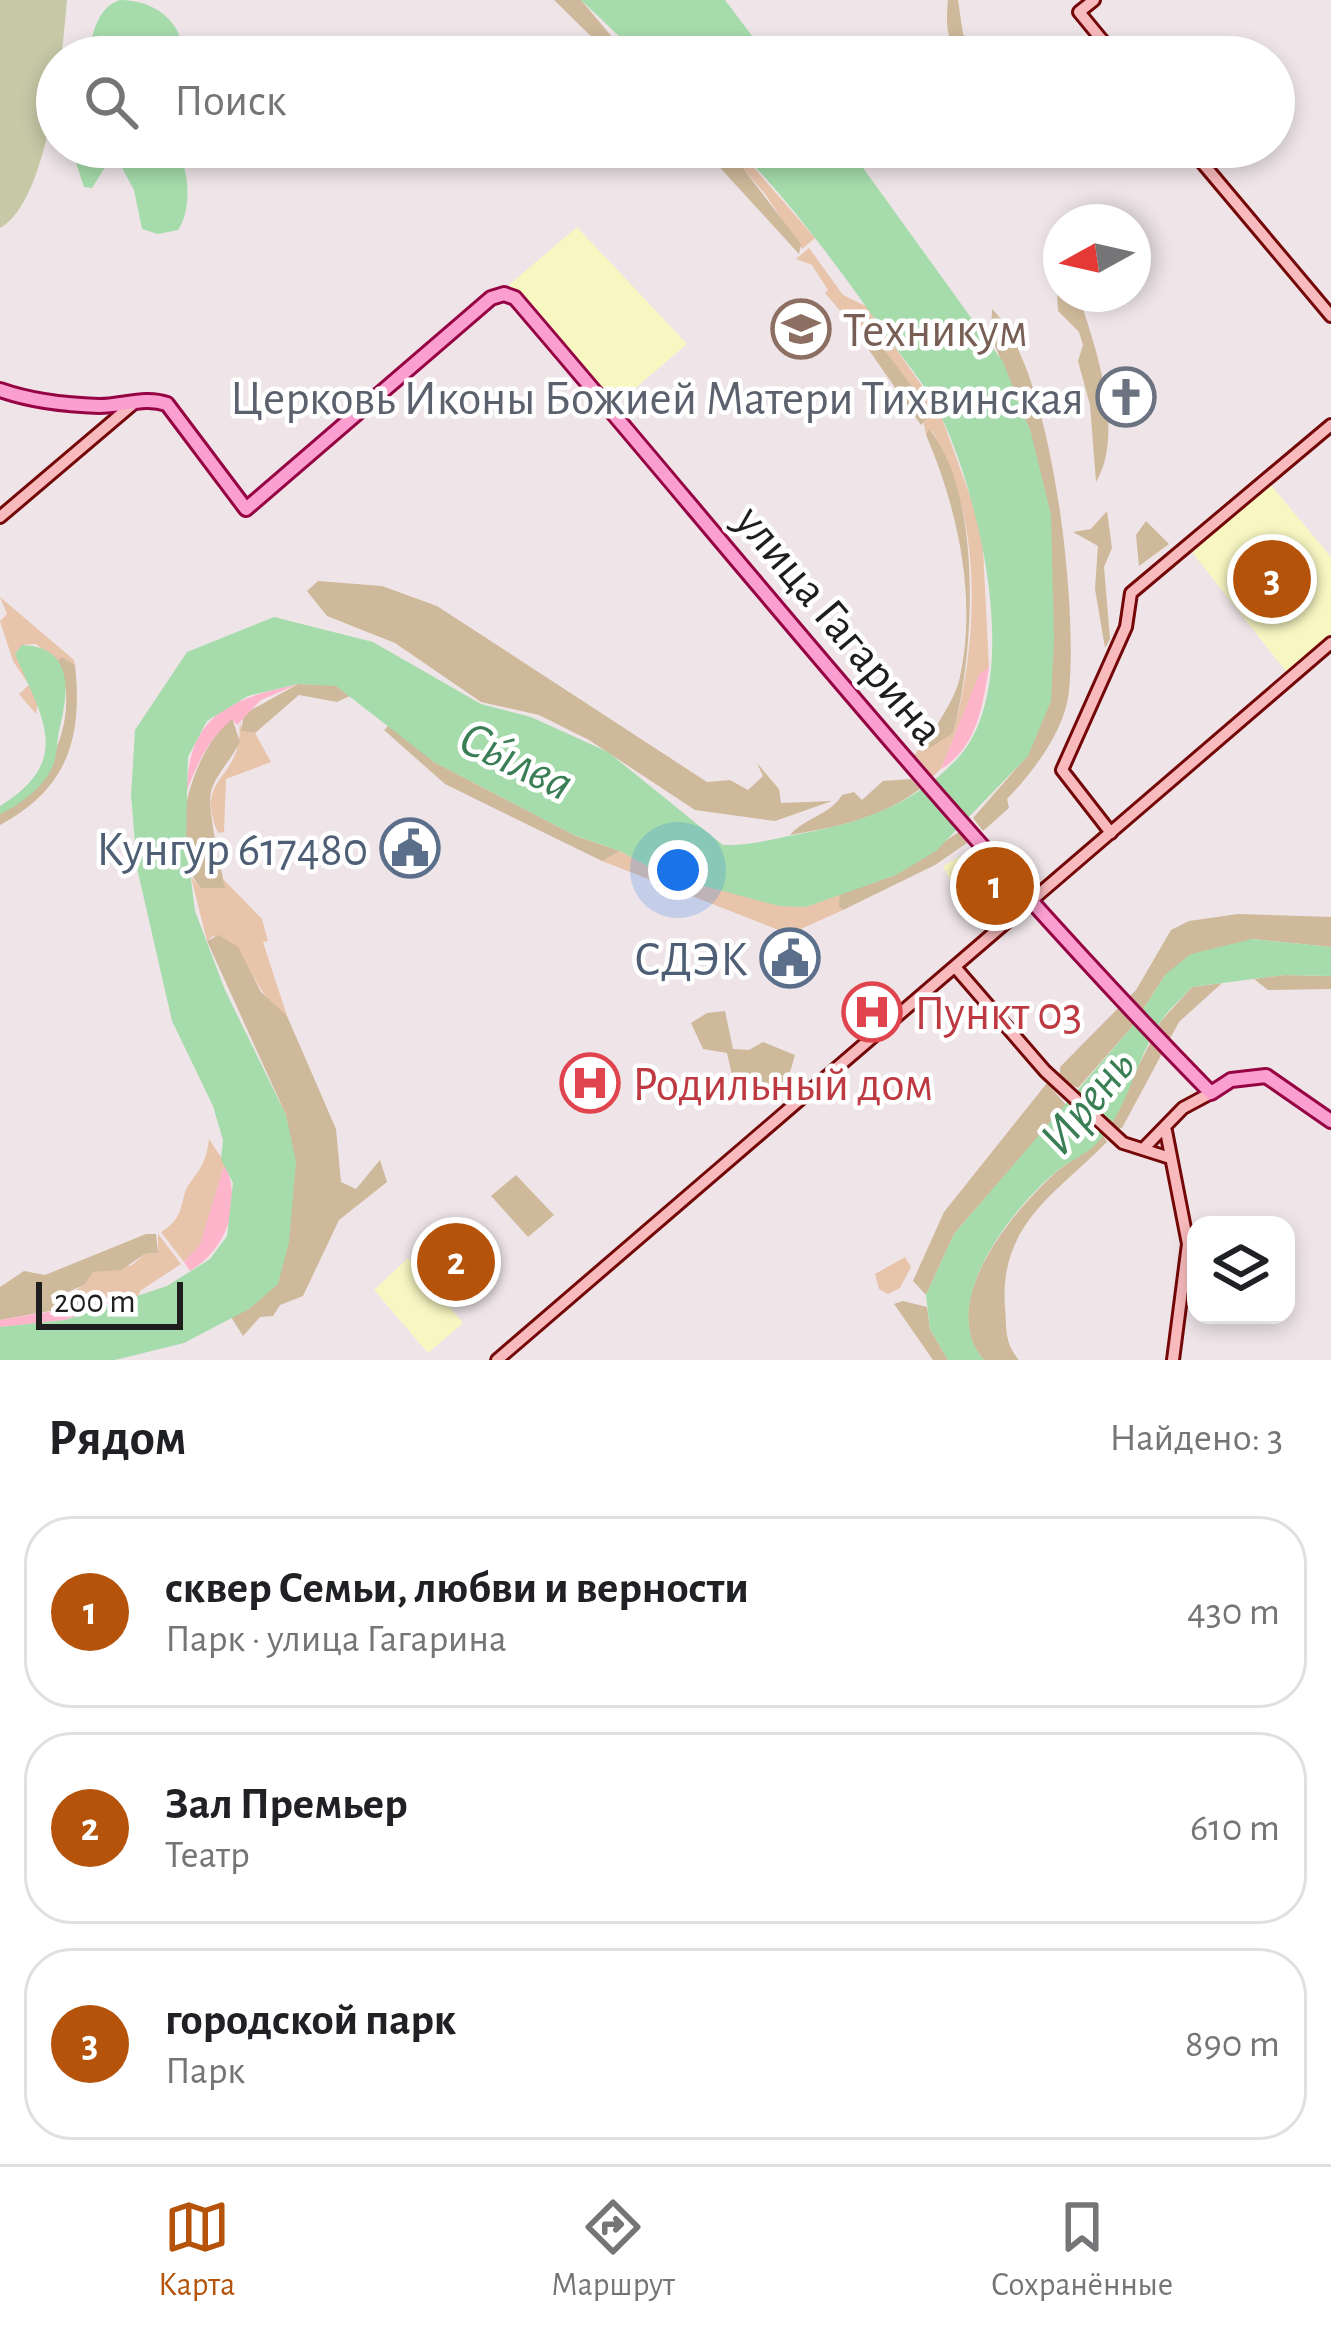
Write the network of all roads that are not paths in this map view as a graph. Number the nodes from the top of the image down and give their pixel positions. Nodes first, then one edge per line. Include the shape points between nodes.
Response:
1 (1094, 0) edge
2 (1099, 36) edge
3 (1207, 168) edge
4 (1331, 316) edge
5 (0, 390) edge
6 (133, 404) junction
7 (1331, 425) edge
8 (0, 518) edge
9 (1331, 643) edge
10 (1111, 833) junction
11 (1032, 898) junction
12 (955, 967) junction
13 (1211, 1093) junction
14 (1331, 1121) edge
15 (1166, 1131) junction
16 (1145, 1147) junction
17 (1167, 1157) junction
18 (497, 1360) edge
19 (1173, 1360) edge

1 - 2 street via 1079,12
3 - 4 street
5 - 6 main road via 37,400
6 - 8 street
6 - 11 main road, улица Гагарина via 167,404 246,509 491,298 515,298
7 - 10 street via 1138,583 1062,770
9 - 10 street
10 - 11 street
11 - 12 street
11 - 13 main road, улица Гагарина
12 - 16 street via 1045,1071 1124,1143
12 - 18 street
13 - 14 main road via 1266,1076
13 - 15 street via 1183,1108
15 - 16 street
15 - 17 street
16 - 17 street
17 - 19 street via 1188,1244

